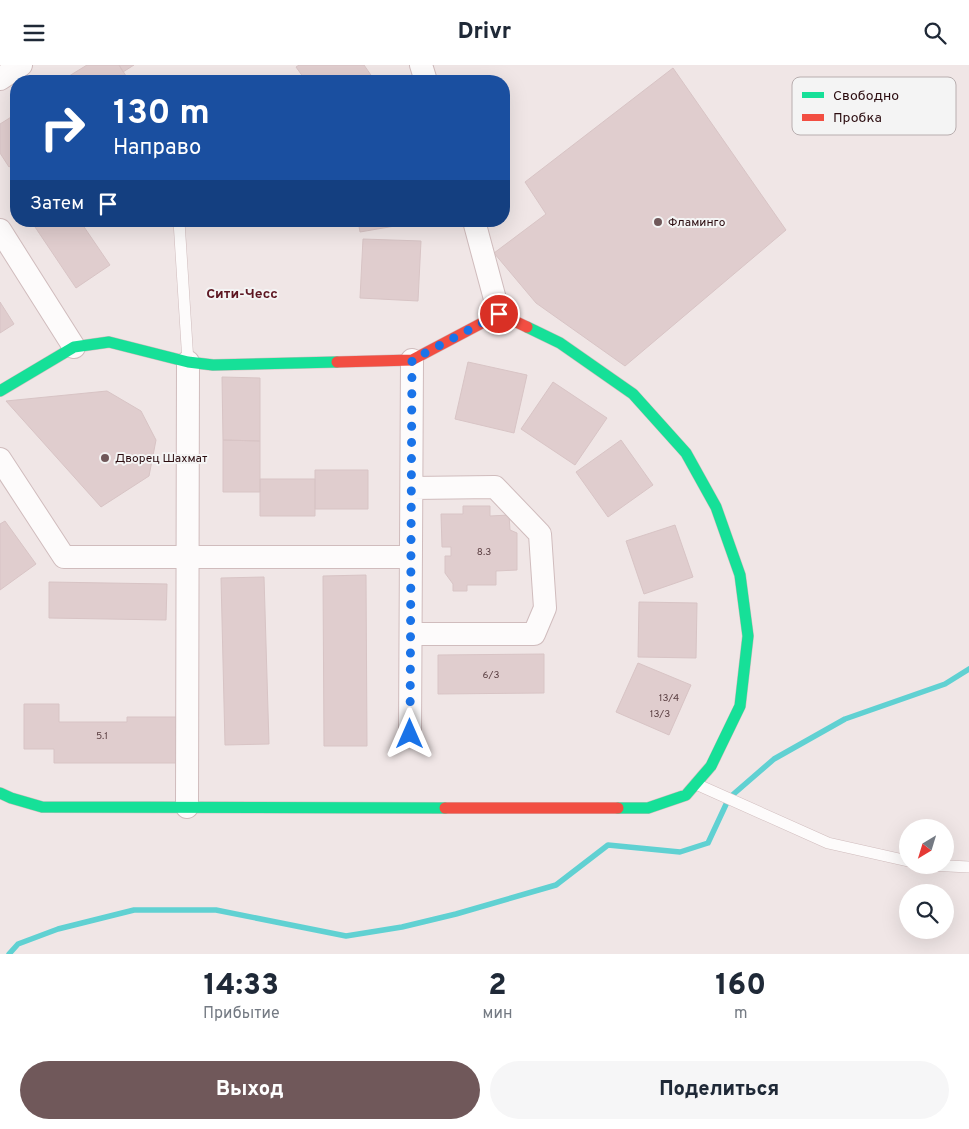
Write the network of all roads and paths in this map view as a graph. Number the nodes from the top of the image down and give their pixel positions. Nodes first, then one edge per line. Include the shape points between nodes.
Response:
1 (21, 65) edge
2 (0, 79) edge
3 (179, 227) edge
4 (476, 227) edge
5 (0, 230) edge
6 (499, 314) junction
7 (74, 347) junction
8 (412, 360) junction
9 (188, 362) junction
10 (0, 391) edge
11 (0, 459) edge
12 (412, 488) junction
13 (188, 557) junction
14 (411, 557) junction
15 (411, 634) junction
16 (410, 734) dead end
17 (696, 784) junction
18 (0, 793) edge
19 (187, 807) junction
20 (899, 859) edge
21 (954, 866) edge
22 (969, 867) edge

1 - 2 street
3 - 9 lane
4 - 6 street
5 - 7 street
6 - 8 street
6 - 17 street via 560,343 633,394 686,453 716,507 740,575 748,636 740,705 711,766
7 - 9 street via 109,342
7 - 10 street
8 - 9 street via 213,365
8 - 12 street
9 - 13 street
11 - 13 street via 64,557
12 - 14 street
12 - 15 street via 495,487 540,534 545,608 534,634
13 - 14 street
13 - 19 street
14 - 15 street
15 - 16 street
17 - 19 street via 686,795 648,809
17 - 20 lane via 828,843
18 - 19 street via 42,807
21 - 22 lane

